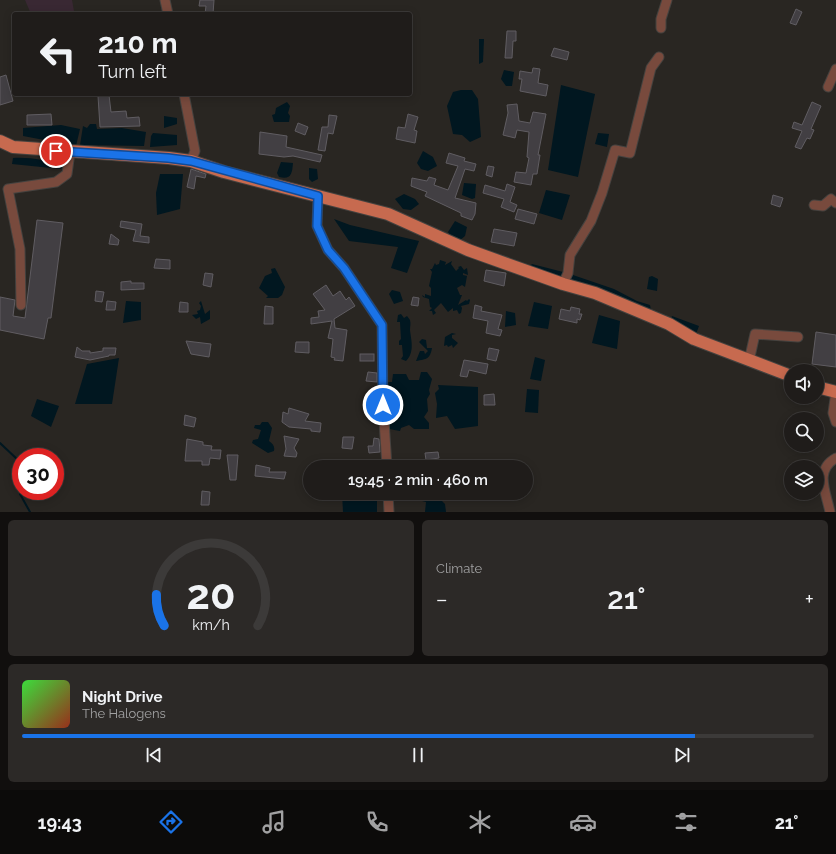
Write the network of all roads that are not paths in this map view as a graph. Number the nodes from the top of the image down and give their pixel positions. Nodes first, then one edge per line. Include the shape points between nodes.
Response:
1 (165, 0) edge
2 (668, 0) edge
3 (168, 12) edge
4 (661, 28) dead end
5 (659, 57) dead end
6 (836, 69) edge
7 (828, 87) dead end
8 (184, 96) edge
9 (0, 141) edge
10 (70, 152) junction
11 (191, 161) junction
12 (318, 196) junction
13 (835, 200) edge
14 (814, 205) dead end
15 (563, 284) junction
16 (22, 304) dead end
17 (798, 337) dead end
18 (749, 361) junction
19 (784, 374) edge
20 (824, 389) edge
21 (836, 392) edge
22 (836, 422) edge
23 (836, 458) edge
24 (387, 460) edge
25 (388, 500) edge
26 (389, 512) edge
27 (830, 512) edge

1 - 3 street
2 - 4 street via 661,19
5 - 15 street via 651,68 630,153 615,150 591,221 570,255 568,273
6 - 7 street
8 - 11 street via 195,151
9 - 10 main road via 13,147
10 - 11 main road
10 - 16 street via 67,174 56,182 8,189 20,250
11 - 12 main road
12 - 15 main road via 388,214 468,250
12 - 24 street via 317,226 328,250 344,268 382,325
13 - 14 street via 831,199 823,206
15 - 18 main road via 595,293 669,324 694,339
17 - 18 street via 755,334
18 - 19 main road
20 - 21 main road
21 - 22 street via 833,413
23 - 27 street via 825,466 822,473
25 - 26 street

